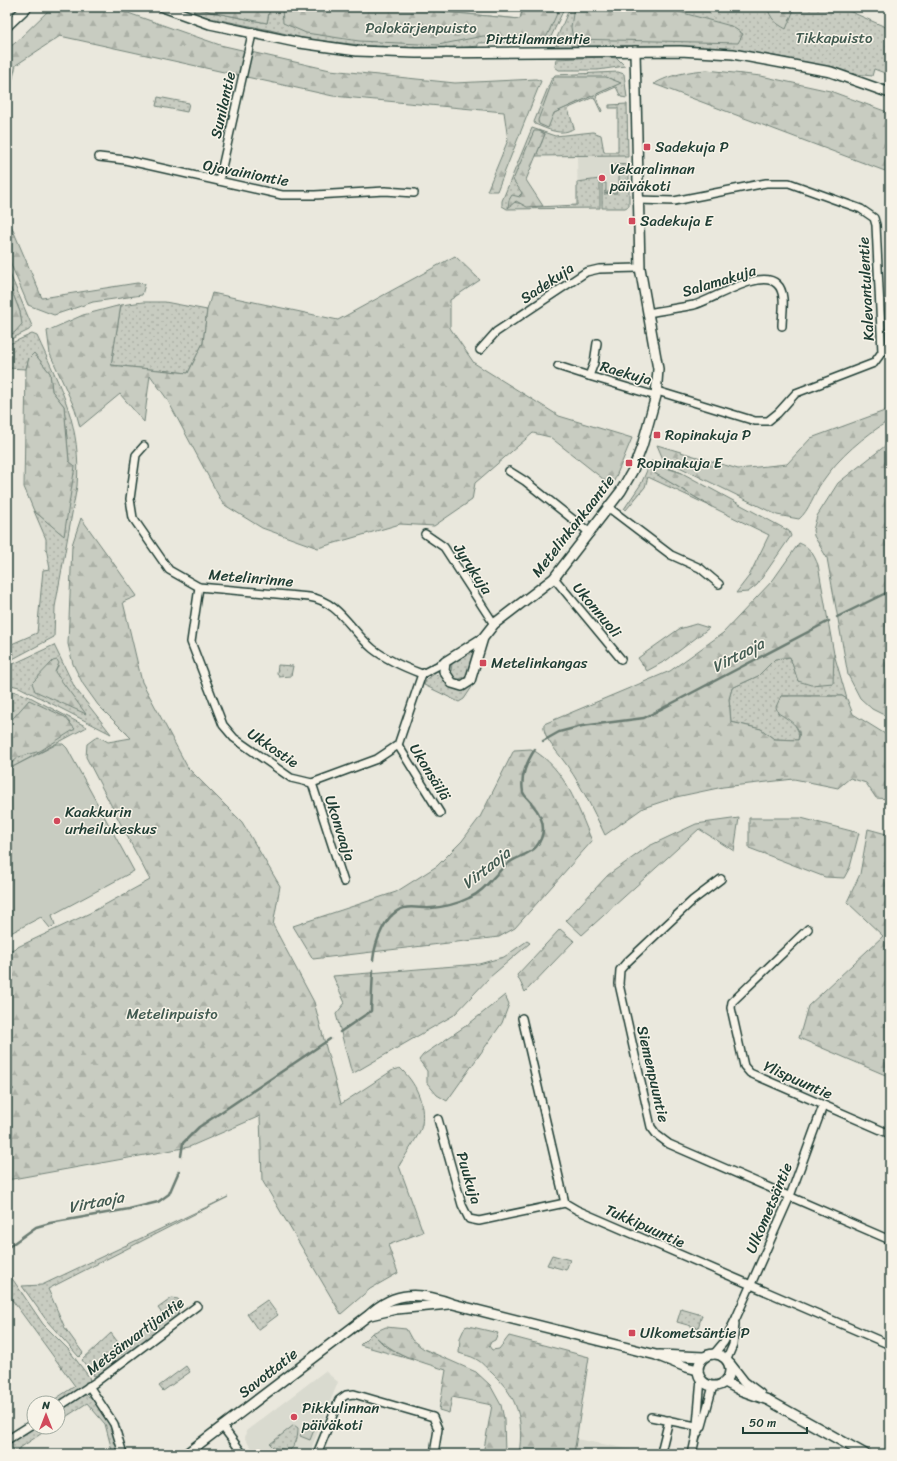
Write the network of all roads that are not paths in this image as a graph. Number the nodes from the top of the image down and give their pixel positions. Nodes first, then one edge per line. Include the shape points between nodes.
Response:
1 (27, 7) edge
2 (164, 7) edge
3 (7, 26) edge
4 (252, 34) junction
5 (635, 51) junction
6 (890, 92) edge
7 (99, 157) dead end
8 (219, 181) junction
9 (414, 193) dead end
10 (637, 200) junction
11 (640, 268) junction
12 (648, 313) junction
13 (782, 326) dead end
14 (597, 343) dead end
15 (480, 350) dead end
16 (558, 366) dead end
17 (589, 376) junction
18 (657, 393) junction
19 (144, 446) dead end
20 (509, 471) dead end
21 (609, 508) junction
22 (590, 533) junction
23 (425, 534) dead end
24 (554, 578) junction
25 (719, 584) dead end
26 (200, 587) junction
27 (494, 624) junction
28 (483, 638) junction
29 (621, 659) dead end
30 (445, 662) junction
31 (422, 674) junction
32 (398, 745) junction
33 (312, 783) junction
34 (440, 813) dead end
35 (721, 879) dead end
36 (344, 882) dead end
37 (808, 929) dead end
38 (522, 1018) dead end
39 (824, 1106) junction
40 (438, 1119) dead end
41 (890, 1134) edge
42 (790, 1196) junction
43 (565, 1203) junction
44 (890, 1240) edge
45 (750, 1286) junction
46 (197, 1306) dead end
47 (736, 1318) junction
48 (890, 1345) edge
49 (656, 1355) junction
50 (713, 1355) junction
51 (704, 1357) junction
52 (728, 1361) junction
53 (700, 1374) junction
54 (725, 1382) junction
55 (89, 1386) junction
56 (713, 1386) junction
57 (768, 1400) junction
58 (66, 1402) edge
59 (651, 1417) dead end
60 (669, 1420) junction
61 (222, 1426) junction
62 (696, 1426) junction
63 (26, 1428) edge
64 (696, 1436) junction
65 (7, 1440) edge
66 (662, 1448) dead end
67 (123, 1454) edge
68 (186, 1454) edge
69 (243, 1454) edge
70 (317, 1454) edge
71 (434, 1454) edge
72 (692, 1454) edge
73 (865, 1454) edge

1 - 3 street
2 - 4 street, Pirttilammentie via 210,24
4 - 5 street, Pirttilammentie via 357,51
4 - 8 street, Sunilantie
5 - 6 street, Pirttilammentie via 733,54 774,60 831,72
5 - 10 street, Metelinkankaantie
7 - 8 street, Ojavainiontie via 125,160
8 - 9 street, Ojavainiontie via 293,196 385,191
10 - 11 street, Metelinkankaantie
10 - 18 street, Kalevantulentie via 674,201 766,183 789,183 861,209 874,218 876,225 882,352 874,363 796,393 768,421 755,421
11 - 12 street, Metelinkankaantie
11 - 15 street, Sadekuja via 599,269 586,272 496,332
12 - 13 street, Salamakuja via 694,305 754,281 770,280 778,284 782,292
12 - 18 street, Metelinkankaantie via 657,357
14 - 17 street, Raekuja
16 - 17 street, Raekuja
17 - 18 street, Raekuja
18 - 21 street, Metelinkankaantie via 633,470
19 - 26 street, Metelinrinne via 136,455 130,499 133,518 169,570
20 - 22 street
21 - 22 street, Metelinkankaantie
21 - 25 street via 671,555 700,568
22 - 24 street, Metelinkankaantie
23 - 27 street, Jyrykuja via 444,547
24 - 27 street, Metelinkankaantie
24 - 29 street, Ukonnuoli
26 - 31 street, Metelinrinne via 324,600 378,652
26 - 33 street, Ukkostie via 191,642 223,725 234,738 291,778
27 - 28 street, Metelinkankaantie
28 - 30 street, Metelinkankaantie
28 - 30 street, Metelinkankaantie via 472,678 468,683 462,686 452,683 444,671
30 - 31 street
31 - 32 street
32 - 33 street via 377,759
32 - 34 street, Ukonsäilä
33 - 36 street, Ukonvaaja
35 - 42 street, Siemenpuuntie via 694,900 620,970 619,984 649,1122 653,1132 669,1144
37 - 39 street, Ylispuuntie via 734,998 731,1008 746,1069
38 - 43 street
39 - 41 street, Ylispuuntie
39 - 42 street, Ulkometsäntie
40 - 43 street, Puukuja via 462,1205 469,1219 479,1221
42 - 44 street, Siemenpuuntie
42 - 45 street, Ulkometsäntie
43 - 45 street, Tukkipuuntie
45 - 47 street, Ulkometsäntie
45 - 48 street, Tukkipuuntie
46 - 55 street, Metsänvartijantie
47 - 50 street via 724,1342
47 - 52 street
49 - 51 street, Savottatie
49 - 53 street, Savottatie
49 - 61 street, Savottatie via 453,1304 433,1296 402,1297 379,1306
50 - 51 street
50 - 52 street
51 - 53 street via 700,1361
52 - 54 street via 731,1372
52 - 57 street via 744,1382
53 - 56 street
53 - 62 street
54 - 56 street
54 - 57 street
55 - 58 street, Metsänvartijantie
55 - 67 street, Metsänvartijantie via 114,1424
56 - 64 street via 702,1426
57 - 73 street
59 - 60 street
60 - 62 street
60 - 66 street
61 - 68 street, Savottatie
61 - 69 street
62 - 64 street
63 - 65 street
64 - 72 street
70 - 71 street via 339,1400 346,1395 354,1394 433,1418 438,1429

